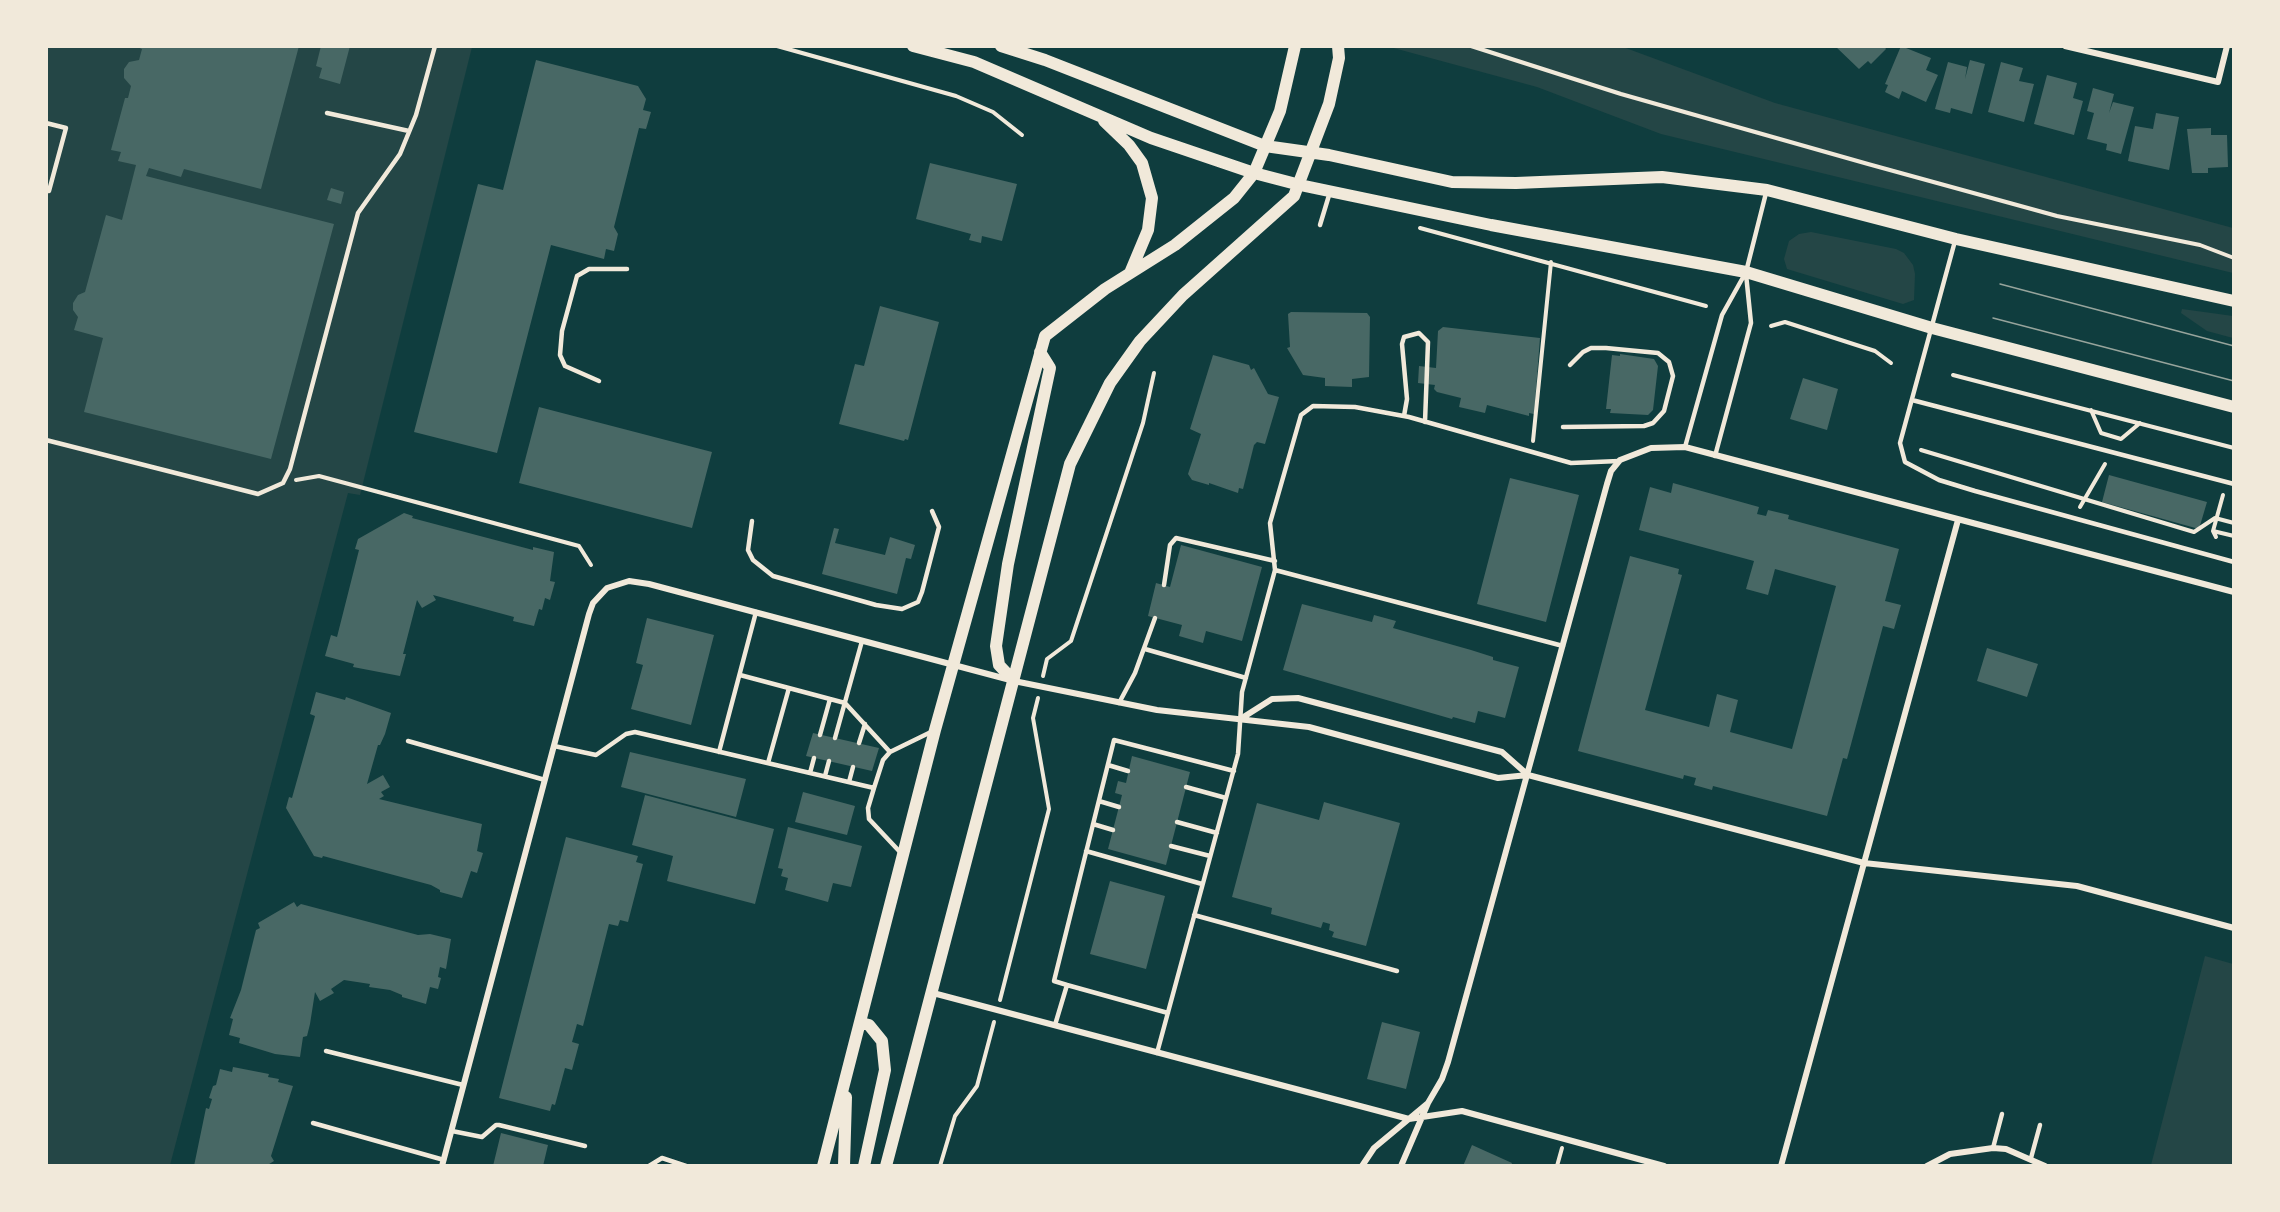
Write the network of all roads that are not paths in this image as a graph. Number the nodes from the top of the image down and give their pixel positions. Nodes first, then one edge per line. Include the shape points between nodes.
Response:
1 (435, 46) edge
2 (913, 46) edge
3 (1001, 46) edge
4 (1295, 46) edge
5 (1338, 46) edge
6 (2065, 46) edge
7 (2227, 46) edge
8 (327, 113) dead end
9 (1099, 116) junction
10 (46, 123) edge
11 (409, 131) junction
12 (1265, 146) junction
13 (1311, 154) junction
14 (1254, 173) junction
15 (1300, 185) junction
16 (46, 190) edge
17 (1767, 190) junction
18 (1330, 192) junction
19 (1320, 225) dead end
20 (1956, 239) junction
21 (627, 269) dead end
22 (1746, 272) junction
23 (1130, 273) junction
24 (2234, 301) edge
25 (1932, 328) junction
26 (1040, 352) junction
27 (1570, 365) dead end
28 (598, 381) dead end
29 (1912, 400) junction
30 (2234, 407) edge
31 (1404, 416) junction
32 (1425, 422) junction
33 (1563, 427) dead end
34 (46, 440) edge
35 (1684, 447) junction
36 (1716, 456) junction
37 (1620, 460) junction
38 (2234, 484) edge
39 (932, 512) dead end
40 (1958, 520) junction
41 (752, 521) dead end
42 (1275, 561) junction
43 (2234, 562) edge
44 (1275, 570) junction
45 (1164, 585) dead end
46 (2234, 592) edge
47 (756, 612) junction
48 (1155, 618) dead end
49 (862, 640) junction
50 (1563, 646) junction
51 (1145, 649) junction
52 (953, 665) junction
53 (740, 675) junction
54 (1246, 678) junction
55 (1014, 681) junction
56 (789, 688) junction
57 (830, 699) junction
58 (845, 703) junction
59 (1119, 703) junction
60 (1242, 718) junction
61 (865, 724) junction
62 (935, 730) junction
63 (820, 735) dead end
64 (835, 738) dead end
65 (408, 741) dead end
66 (859, 743) dead end
67 (554, 746) junction
68 (719, 752) junction
69 (890, 752) junction
70 (814, 758) dead end
71 (829, 761) dead end
72 (768, 763) junction
73 (1108, 765) junction
74 (853, 767) dead end
75 (1128, 771) dead end
76 (1234, 771) junction
77 (810, 773) junction
78 (1528, 775) junction
79 (825, 776) junction
80 (545, 780) junction
81 (849, 782) junction
82 (1186, 787) dead end
83 (874, 788) junction
84 (1226, 798) junction
85 (1099, 801) junction
86 (1119, 807) dead end
87 (1177, 822) dead end
88 (1093, 824) junction
89 (1113, 830) dead end
90 (1217, 833) junction
91 (1171, 846) dead end
92 (1086, 851) junction
93 (903, 855) junction
94 (1210, 856) junction
95 (1864, 863) junction
96 (1202, 884) junction
97 (1194, 915) junction
98 (2234, 928) edge
99 (1397, 971) dead end
100 (1067, 985) junction
101 (933, 993) junction
102 (1168, 1013) junction
103 (861, 1023) junction
104 (1055, 1025) junction
105 (326, 1051) dead end
106 (1157, 1053) junction
107 (846, 1081) junction
108 (464, 1085) junction
109 (1428, 1103) junction
110 (2002, 1114) dead end
111 (1423, 1117) junction
112 (1409, 1119) junction
113 (313, 1123) dead end
114 (2040, 1125) dead end
115 (452, 1131) junction
116 (585, 1146) dead end
117 (1993, 1148) junction
118 (2031, 1158) junction
119 (443, 1163) edge
120 (888, 1164) edge
121 (649, 1166) edge
122 (686, 1166) edge
123 (823, 1166) edge
124 (844, 1166) edge
125 (864, 1166) edge
126 (1362, 1166) edge
127 (1401, 1166) edge
128 (1664, 1166) edge
129 (1781, 1166) edge
130 (1927, 1166) edge
131 (2045, 1166) edge

1 - 11 lane
2 - 9 main road via 974,62
3 - 12 main road
4 - 12 main road via 1280,111
5 - 13 main road via 1329,104
6 - 7 street via 2218,82
8 - 11 lane
9 - 14 main road
9 - 23 main road via 1142,164 1152,198 1148,230
10 - 16 lane via 66,128 49,191
11 - 34 lane via 400,154 358,213 283,483 258,494
12 - 13 main road
12 - 14 main road
13 - 15 main road
13 - 17 main road via 1452,182 1662,177
14 - 15 main road
14 - 23 main road via 1234,198 1175,245
15 - 18 main road
15 - 55 main road via 1294,196 1248,240 1182,295 1140,341 1110,383 1070,464
17 - 20 main road
17 - 22 lane
18 - 19 lane
18 - 22 main road
20 - 24 main road
20 - 25 lane
21 - 28 lane via 589,269 577,276 562,331 560,355 565,366
22 - 25 main road
22 - 35 lane via 1722,315
22 - 36 lane via 1751,323
23 - 26 main road via 1045,336
25 - 29 lane
25 - 30 main road
26 - 52 main road
26 - 55 main road via 1050,368 1008,564 996,646 999,665
27 - 33 lane via 1591,348 1648,352 1665,357 1673,376 1664,411 1653,423
29 - 38 lane
29 - 43 lane via 1900,443 1905,462 1930,475
31 - 32 lane
31 - 32 lane via 1407,399 1402,344 1404,337 1419,333 1428,342
31 - 42 lane via 1321,405 1301,415 1270,523
32 - 37 lane via 1578,464
35 - 36 street
35 - 37 street via 1651,448
36 - 40 street
37 - 50 street via 1607,484
39 - 41 lane via 939,527 918,602 902,609 773,576 753,560 748,550
40 - 46 street
40 - 95 street
42 - 44 lane
42 - 45 lane via 1176,537 1170,545
44 - 50 lane
44 - 54 lane
47 - 49 street
47 - 53 lane
47 - 67 street via 639,582 607,588 589,614
48 - 51 lane
49 - 52 street
49 - 58 lane
50 - 78 street
51 - 54 lane
51 - 59 lane
52 - 55 street
52 - 62 main road
53 - 56 lane
53 - 68 lane
54 - 60 lane
55 - 59 street
55 - 101 main road
56 - 57 lane
56 - 72 lane
57 - 58 lane
57 - 63 lane
58 - 61 lane
58 - 64 lane
59 - 60 street
60 - 76 lane
60 - 78 street via 1309,727 1498,778
60 - 78 street via 1272,699 1298,698 1502,752
61 - 66 lane
61 - 69 lane
62 - 69 lane
62 - 93 main road
65 - 80 lane
67 - 68 lane via 596,755 635,732
67 - 80 street
68 - 72 lane
69 - 83 lane via 883,760
70 - 77 lane
71 - 79 lane
72 - 77 lane
73 - 75 lane
73 - 76 lane via 1114,740
73 - 85 lane
74 - 81 lane
76 - 84 lane
77 - 79 lane
78 - 95 street
78 - 109 street via 1448,1062
79 - 81 lane
80 - 108 street
81 - 83 lane
82 - 84 lane
83 - 93 lane via 869,819
84 - 90 lane
85 - 86 lane
85 - 88 lane
87 - 90 lane
88 - 89 lane
88 - 92 lane
90 - 94 lane
91 - 94 lane
92 - 96 lane
92 - 100 lane via 1054,981
93 - 103 main road
94 - 96 lane
95 - 98 street via 2077,886
95 - 129 street
96 - 97 lane
97 - 99 lane
97 - 102 lane
100 - 102 lane
100 - 104 lane
101 - 104 street
101 - 120 main road
102 - 106 lane
103 - 107 main road
103 - 125 main road via 869,1025 882,1041 885,1070
104 - 106 street
105 - 108 lane
106 - 112 street
107 - 123 main road
107 - 124 main road
108 - 115 street
109 - 111 street
109 - 112 street
110 - 117 lane
111 - 112 street
111 - 127 street
111 - 128 street via 1462,1111
112 - 126 street via 1374,1148
113 - 119 lane
114 - 118 lane
115 - 116 lane via 479,1137 499,1125
115 - 119 street
117 - 118 street
117 - 130 street via 1950,1154
118 - 131 street
121 - 122 lane via 662,1158

